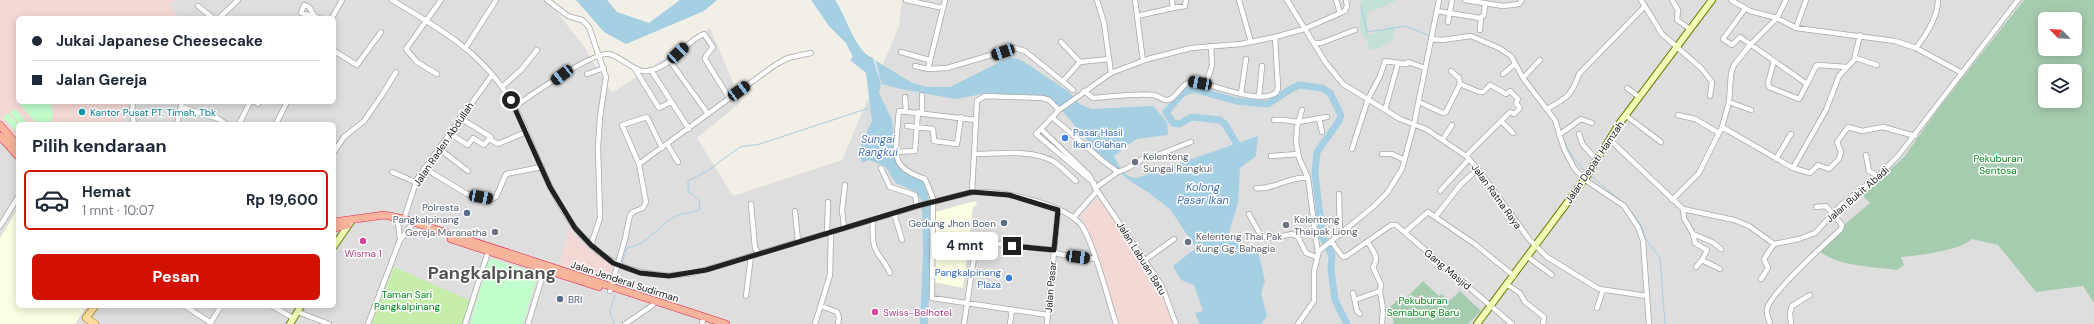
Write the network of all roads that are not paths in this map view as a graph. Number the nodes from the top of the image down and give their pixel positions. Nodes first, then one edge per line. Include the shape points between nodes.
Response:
1 (238, 0) edge
2 (342, 0) edge
3 (392, 0) edge
4 (441, 0) edge
5 (496, 0) edge
6 (547, 0) edge
7 (906, 0) edge
8 (944, 0) edge
9 (1097, 0) edge
10 (1135, 0) edge
11 (1172, 0) edge
12 (1186, 0) edge
13 (1239, 0) edge
14 (1287, 0) edge
15 (1336, 0) edge
16 (1346, 0) edge
17 (1439, 0) edge
18 (1452, 0) edge
19 (1465, 0) edge
20 (1522, 0) edge
21 (1640, 0) edge
22 (1672, 0) edge
23 (1712, 0) edge
24 (1731, 0) edge
25 (1786, 0) edge
26 (1806, 0) edge
27 (1938, 0) edge
28 (2018, 0) edge
29 (1485, 3) junction
30 (198, 6) dead end
31 (1645, 6) junction
32 (943, 8) junction
33 (1173, 8) junction
34 (1745, 9) junction
35 (1437, 12) junction
36 (1340, 13) junction
37 (1450, 13) junction
38 (210, 16) edge
39 (221, 16) edge
40 (333, 16) edge
41 (1137, 16) junction
42 (1481, 18) junction
43 (1778, 18) junction
44 (427, 21) junction
45 (1448, 22) dead end
46 (1796, 28) junction
47 (1304, 29) junction
48 (1690, 29) junction
49 (1355, 30) dead end
50 (1480, 30) dead end
51 (381, 32) dead end
52 (1860, 35) junction
53 (1275, 37) junction
54 (1432, 37) junction
55 (1061, 42) dead end
56 (1251, 42) junction
57 (1314, 43) junction
58 (1750, 45) junction
59 (1211, 46) junction
60 (466, 47) junction
61 (1676, 48) junction
62 (1916, 48) junction
63 (537, 50) dead end
64 (336, 52) edge
65 (901, 52) dead end
66 (811, 53) dead end
67 (603, 55) junction
68 (1855, 58) junction
69 (1109, 59) junction
70 (1246, 59) dead end
71 (929, 60) junction
72 (1540, 60) dead end
73 (670, 61) junction
74 (1143, 61) junction
75 (1774, 61) junction
76 (1080, 62) junction
77 (1398, 63) junction
78 (1515, 64) junction
79 (1877, 65) dead end
80 (916, 66) dead end
81 (1262, 66) dead end
82 (1846, 67) junction
83 (604, 68) junction
84 (1425, 68) junction
85 (635, 69) junction
86 (928, 69) junction
87 (651, 70) junction
88 (1451, 71) dead end
89 (396, 72) dead end
90 (1111, 73) junction
91 (1962, 73) junction
92 (437, 74) dead end
93 (587, 74) dead end
94 (1504, 74) dead end
95 (492, 75) junction
96 (1525, 76) junction
97 (1063, 80) junction
98 (1460, 84) junction
99 (1807, 84) junction
100 (1206, 85) junction
101 (502, 87) junction
102 (1627, 88) dead end
103 (1073, 90) dead end
104 (1084, 90) junction
105 (1241, 94) junction
106 (922, 95) dead end
107 (1259, 96) junction
108 (1710, 96) dead end
109 (1639, 97) junction
110 (729, 98) junction
111 (905, 98) dead end
112 (1368, 100) junction
113 (671, 102) junction
114 (1419, 102) junction
115 (1728, 102) junction
116 (133, 104) edge
117 (249, 104) edge
118 (286, 104) edge
119 (182, 105) edge
120 (514, 107) junction
121 (1549, 108) junction
122 (1059, 109) junction
123 (1302, 110) dead end
124 (1385, 110) junction
125 (1751, 110) dead end
126 (906, 111) junction
127 (920, 112) junction
128 (708, 114) junction
129 (1625, 115) junction
130 (1678, 115) dead end
131 (961, 117) junction
132 (1052, 117) junction
133 (1327, 117) dead end
134 (460, 118) junction
135 (1320, 118) junction
136 (976, 120) junction
137 (1274, 120) dead end
138 (1501, 121) junction
139 (134, 122) edge
140 (178, 122) edge
141 (223, 122) edge
142 (240, 122) edge
143 (277, 122) edge
144 (1298, 122) junction
145 (1592, 123) dead end
146 (1414, 124) junction
147 (0, 125) edge
148 (1452, 125) dead end
149 (907, 126) dead end
150 (917, 127) junction
151 (1722, 128) junction
152 (689, 129) junction
153 (1041, 129) junction
154 (526, 132) junction
155 (1322, 132) dead end
156 (449, 133) junction
157 (1513, 133) dead end
158 (1719, 133) junction
159 (1562, 134) junction
160 (1579, 134) dead end
161 (1791, 134) dead end
162 (1915, 136) junction
163 (489, 139) junction
164 (1443, 139) junction
165 (1609, 139) junction
166 (3, 140) edge
167 (1191, 142) dead end
168 (1661, 142) dead end
169 (667, 144) junction
170 (16, 145) edge
171 (438, 148) junction
172 (662, 148) junction
173 (1352, 148) dead end
174 (336, 149) edge
175 (895, 152) junction
176 (16, 154) edge
177 (975, 154) junction
178 (1064, 154) junction
179 (1298, 154) junction
180 (1382, 154) dead end
181 (1866, 155) dead end
182 (1271, 156) dead end
183 (1468, 157) junction
184 (1776, 158) junction
185 (1405, 160) junction
186 (1596, 160) junction
187 (678, 162) dead end
188 (639, 164) junction
189 (542, 167) junction
190 (424, 168) junction
191 (881, 168) dead end
192 (1793, 168) junction
193 (1478, 169) junction
194 (468, 171) dead end
195 (1120, 171) junction
196 (392, 172) dead end
197 (1878, 176) junction
198 (1308, 178) junction
199 (1584, 179) junction
200 (1076, 181) dead end
201 (415, 182) junction
202 (845, 185) dead end
203 (1256, 188) dead end
204 (1097, 189) junction
205 (1440, 191) dead end
206 (972, 192) junction
207 (1340, 194) dead end
208 (16, 200) edge
209 (1672, 200) junction
210 (828, 202) dead end
211 (933, 202) junction
212 (751, 204) dead end
213 (920, 205) junction
214 (1816, 206) dead end
215 (1683, 209) junction
216 (1058, 210) junction
217 (795, 211) dead end
218 (894, 213) junction
219 (1250, 214) dead end
220 (1833, 214) junction
221 (1058, 216) junction
222 (1074, 216) junction
223 (1436, 216) junction
224 (401, 220) junction
225 (872, 220) junction
226 (336, 222) edge
227 (349, 222) junction
228 (0, 226) edge
229 (411, 226) junction
230 (336, 227) edge
231 (844, 228) junction
232 (829, 232) junction
233 (1405, 232) junction
234 (1340, 234) junction
235 (1693, 234) junction
236 (447, 235) junction
237 (1174, 239) dead end
238 (400, 240) junction
239 (902, 240) dead end
240 (798, 242) junction
241 (1331, 242) junction
242 (1368, 242) junction
243 (336, 243) edge
244 (1774, 244) junction
245 (591, 245) junction
246 (1536, 246) junction
247 (1721, 249) dead end
248 (489, 250) junction
249 (1054, 250) junction
250 (759, 254) junction
251 (751, 256) junction
252 (1317, 256) junction
253 (1528, 257) junction
254 (1096, 259) junction
255 (1145, 260) junction
256 (1702, 260) junction
257 (617, 265) junction
258 (1696, 267) dead end
259 (545, 268) junction
260 (1720, 268) dead end
261 (890, 273) dead end
262 (1552, 275) dead end
263 (1514, 276) junction
264 (1761, 279) dead end
265 (1508, 285) junction
266 (611, 289) junction
267 (1603, 290) junction
268 (1380, 291) junction
269 (1353, 293) dead end
270 (1810, 295) dead end
271 (746, 296) dead end
272 (1647, 296) junction
273 (1355, 300) junction
274 (967, 304) junction
275 (653, 305) junction
276 (821, 306) junction
277 (1492, 306) junction
278 (94, 308) edge
279 (188, 308) edge
280 (220, 308) edge
281 (275, 308) edge
282 (1597, 308) dead end
283 (299, 309) edge
284 (1012, 310) junction
285 (1360, 314) dead end
286 (1048, 315) junction
287 (292, 321) edge
288 (702, 322) edge
289 (211, 323) edge
290 (95, 324) edge
291 (329, 324) edge
292 (368, 324) edge
293 (465, 324) edge
294 (528, 324) edge
295 (625, 324) edge
296 (713, 324) edge
297 (726, 324) edge
298 (815, 324) edge
299 (838, 324) edge
300 (964, 324) edge
301 (1010, 324) edge
302 (1046, 324) edge
303 (1116, 324) edge
304 (1176, 324) edge
305 (1298, 324) edge
306 (1382, 324) edge
307 (1478, 324) edge
308 (1512, 324) edge
309 (1542, 324) edge
310 (1649, 324) edge
311 (1770, 324) edge
312 (1791, 324) edge

1 - 39 street
2 - 40 street
3 - 44 street
4 - 44 street
5 - 60 street
6 - 67 street via 568,16 582,20 589,27
7 - 32 street
8 - 32 street
9 - 69 street via 1104,23
10 - 41 street
11 - 33 street
12 - 33 street via 1185,6
13 - 56 street
14 - 47 street, Jalan Ratna Raya
15 - 36 street
16 - 36 street via 1347,8
17 - 35 street
18 - 37 street
19 - 29 street
20 - 29 street via 1519,4 1509,6
21 - 31 street
22 - 48 street via 1678,10 1677,20
23 - 48 main road, Jalan Depati Hamzah
24 - 34 street
25 - 43 street
26 - 46 street
27 - 62 street via 1938,7 1929,28
28 - 91 street, Jalan Bukit Abadi
29 - 42 street via 1484,15
30 - 38 street
31 - 61 street via 1660,31
31 - 121 street via 1579,74 1578,82 1572,91
32 - 71 street
33 - 41 street
34 - 43 street
34 - 58 street via 1723,39 1732,46 1740,36
35 - 37 street
35 - 54 street
36 - 47 street
37 - 42 street
37 - 45 street
41 - 74 street
42 - 50 street
43 - 46 street
43 - 58 street
44 - 60 street
44 - 92 street via 406,50 417,62
46 - 52 street
47 - 53 street
47 - 57 street, Jalan Ratna Raya
48 - 61 main road, Jalan Depati Hamzah
49 - 57 street via 1321,43
51 - 64 street via 357,65
52 - 62 street
52 - 68 street
53 - 56 street
53 - 107 street via 1278,87 1273,96
54 - 78 street via 1474,37 1505,51
54 - 84 street
55 - 76 street
56 - 59 street
57 - 112 street, Jalan Ratna Raya via 1343,84
58 - 75 street
58 - 115 street via 1732,71
59 - 74 street via 1181,50
59 - 100 street via 1212,65
60 - 95 street
61 - 108 street via 1702,69 1712,82
61 - 109 main road, Jalan Depati Hamzah
62 - 91 street
63 - 101 street via 521,70
65 - 71 street
66 - 110 street via 790,57 780,62
67 - 83 street
67 - 85 street via 625,61
67 - 120 street via 571,68
68 - 79 street
68 - 82 street
69 - 76 street
69 - 90 street
70 - 105 street
71 - 86 street
72 - 96 street
73 - 87 street
73 - 110 street via 687,45 703,34 706,35 713,47 706,60
73 - 128 street
74 - 90 street
75 - 99 street
75 - 99 street via 1769,87 1799,100
76 - 97 street
77 - 84 street via 1408,62
77 - 112 street via 1385,61
77 - 124 street
78 - 94 street
78 - 96 street
80 - 86 street
81 - 107 street
82 - 99 street via 1819,64
82 - 192 street via 1839,76 1826,110
83 - 93 street
83 - 245 street via 606,84 598,147 600,218
84 - 114 street
85 - 87 street
85 - 113 street via 659,108
86 - 97 street via 947,68 1015,48 1025,50
87 - 113 street
88 - 98 street via 1459,78
89 - 174 street via 364,121 344,137
90 - 104 street
91 - 162 street, Jalan Bukit Abadi
95 - 101 street
95 - 134 street, Jalan Raden Abdullah
96 - 121 street
97 - 103 street
98 - 114 street via 1446,112
98 - 138 street via 1480,92 1490,85 1506,94 1510,91 1517,97 1516,103 1520,108 1514,114 1510,112
100 - 104 street via 1192,81 1166,100 1153,95 1093,98
100 - 105 street
101 - 120 street
102 - 109 street
104 - 122 street
105 - 107 street
106 - 127 street
109 - 129 main road, Jalan Depati Hamzah
110 - 128 street
111 - 126 street
112 - 124 street, Jalan Ratna Raya
112 - 173 street
113 - 152 street
114 - 146 street
115 - 125 street
115 - 151 street
116 - 139 street
117 - 142 street
118 - 143 street
119 - 140 street
119 - 141 street
120 - 154 street
121 - 159 street
122 - 132 street
122 - 136 street via 1042,98 985,96 977,101
123 - 144 street
124 - 146 street, Jalan Ratna Raya
126 - 127 street
126 - 175 street via 899,112
127 - 131 street
127 - 150 street
128 - 152 street
129 - 165 main road, Jalan Depati Hamzah
129 - 168 street
130 - 158 street via 1694,119
131 - 136 street
131 - 150 street via 957,144 934,141 934,129
132 - 153 street
132 - 195 street via 1103,161
133 - 135 street
134 - 156 street, Jalan Raden Abdullah
134 - 163 street via 491,137
135 - 144 street
135 - 155 street
136 - 177 street
137 - 144 street
138 - 157 street
138 - 183 street
144 - 179 street
145 - 159 street via 1581,119
146 - 164 street, Jalan Ratna Raya
146 - 185 street
147 - 166 highway
148 - 164 street
149 - 150 street
150 - 175 street via 915,151
151 - 158 street
151 - 184 street
152 - 169 street
153 - 178 street
153 - 178 street via 1036,134
154 - 163 street via 498,144
154 - 189 street
156 - 163 street via 468,145 473,138 484,145
156 - 171 street, Jalan Raden Abdullah
158 - 209 street via 1699,173
159 - 199 street via 1570,161
160 - 186 street via 1583,145
161 - 184 street
162 - 192 street via 1882,127 1862,131 1848,127 1837,142 1841,152 1839,158 1829,169 1818,165 1810,173
162 - 197 street, Jalan Bukit Abadi
164 - 183 street, Jalan Ratna Raya
165 - 186 main road, Jalan Depati Hamzah
165 - 209 street
166 - 170 highway
166 - 176 highway
167 - 195 street via 1144,158
169 - 172 street
169 - 187 street
171 - 190 street, Jalan Raden Abdullah
171 - 194 street
172 - 188 street
172 - 188 street via 647,117 622,125
175 - 211 street via 897,160 907,171 925,180
177 - 200 street via 1042,157 1055,162
177 - 206 street
178 - 204 street, Jalan Labuan Batu
179 - 182 street
179 - 198 street
180 - 185 street via 1390,154
181 - 197 street via 1869,171
183 - 193 street, Jalan Ratna Raya
183 - 205 street
184 - 192 street
185 - 234 street via 1399,176 1387,193
186 - 199 main road, Jalan Depati Hamzah
188 - 257 street via 646,202 642,208 630,214
189 - 190 street via 506,174 497,196 492,199 467,194
189 - 245 street via 564,213
190 - 201 street, Jalan Raden Abdullah
191 - 213 street via 890,187 915,195
193 - 223 street via 1461,184
193 - 246 street, Jalan Ratna Raya
195 - 204 street
196 - 201 street
197 - 220 street, Jalan Bukit Abadi
198 - 203 street via 1301,177 1264,189
198 - 252 street
199 - 246 main road, Jalan Depati Hamzah
199 - 272 street via 1624,206 1638,227 1643,241
201 - 224 street, Jalan Raden Abdullah
202 - 231 street via 842,210
204 - 222 street
204 - 255 street, Jalan Labuan Batu
206 - 211 street
206 - 216 street via 1009,195
207 - 234 street
208 - 228 street
209 - 215 street
210 - 232 street
211 - 213 street
211 - 274 street via 931,296 933,299
212 - 250 street via 756,250
213 - 218 street
214 - 220 street via 1826,206
215 - 235 street via 1684,218
215 - 244 street via 1734,220 1749,226
216 - 221 street, Jalan Pasar
216 - 222 street
217 - 240 street
218 - 225 street
218 - 239 street
219 - 252 street via 1261,236 1274,238 1292,234 1298,237 1306,253
220 - 244 street, Jalan Bukit Abadi via 1810,236
220 - 311 street via 1842,224 1841,229 1805,262 1769,303 1767,312
221 - 222 street
221 - 249 street, Jalan Pasar
222 - 254 street via 1083,228
223 - 233 street via 1428,212
223 - 263 street
224 - 227 highway, Jalan Jenderal Sudirman
224 - 229 highway, Jalan Jenderal Sudirman
224 - 236 highway, Jalan Jenderal Sudirman
224 - 238 street
225 - 231 street
225 - 261 street via 875,249 886,262
226 - 227 highway, Jalan Jenderal Sudirman
227 - 230 highway, Jalan Jenderal Sudirman
227 - 243 main road
229 - 236 highway, Jalan Jenderal Sudirman
229 - 238 street
231 - 232 street
232 - 240 street
232 - 276 street via 830,275
233 - 242 street via 1394,224
233 - 277 street, Gang Masjid
234 - 241 street
235 - 247 street
235 - 256 street via 1695,243 1707,250
236 - 248 highway, Jalan Jenderal Sudirman
237 - 255 street
238 - 292 street
240 - 250 street
241 - 242 street via 1343,257
241 - 252 street via 1324,246
242 - 268 street via 1377,258 1373,268 1380,279
244 - 264 street via 1764,259 1768,268
245 - 257 street
246 - 253 main road, Jalan Depati Hamzah
246 - 267 street, Jalan Ratna Raya via 1558,265
248 - 259 highway, Jalan Jenderal Sudirman
248 - 293 street
249 - 254 street via 1060,255
249 - 274 street via 980,242 975,245
249 - 286 street, Jalan Pasar
250 - 251 street
251 - 257 street via 706,270 678,275 650,275
251 - 271 street
252 - 305 street via 1314,301
253 - 262 street
253 - 263 main road, Jalan Depati Hamzah
254 - 303 street
255 - 304 street, Jalan Labuan Batu via 1164,289
256 - 258 street
256 - 260 street
257 - 266 street
259 - 266 highway, Jalan Jenderal Sudirman
259 - 294 street
263 - 265 main road, Jalan Depati Hamzah
265 - 277 main road, Jalan Depati Hamzah
265 - 309 street via 1544,317
266 - 275 highway, Jalan Jenderal Sudirman
266 - 297 highway, Jalan Jenderal Sudirman
267 - 272 street
267 - 282 street
268 - 273 street
268 - 306 street
269 - 273 street
270 - 312 street via 1792,306
272 - 310 street
273 - 285 street via 1356,310
274 - 284 street
274 - 300 street
275 - 288 highway, Jalan Jenderal Sudirman
275 - 295 street
276 - 298 street
276 - 299 street via 837,312
277 - 307 main road, Jalan Depati Hamzah
277 - 308 street, Gang Masjid
278 - 290 main road via 86,318
279 - 289 street
280 - 289 street
281 - 287 street
283 - 287 main road
283 - 291 street
284 - 286 street
284 - 301 street
286 - 302 street, Jalan Pasar
288 - 296 highway, Jalan Jenderal Sudirman

